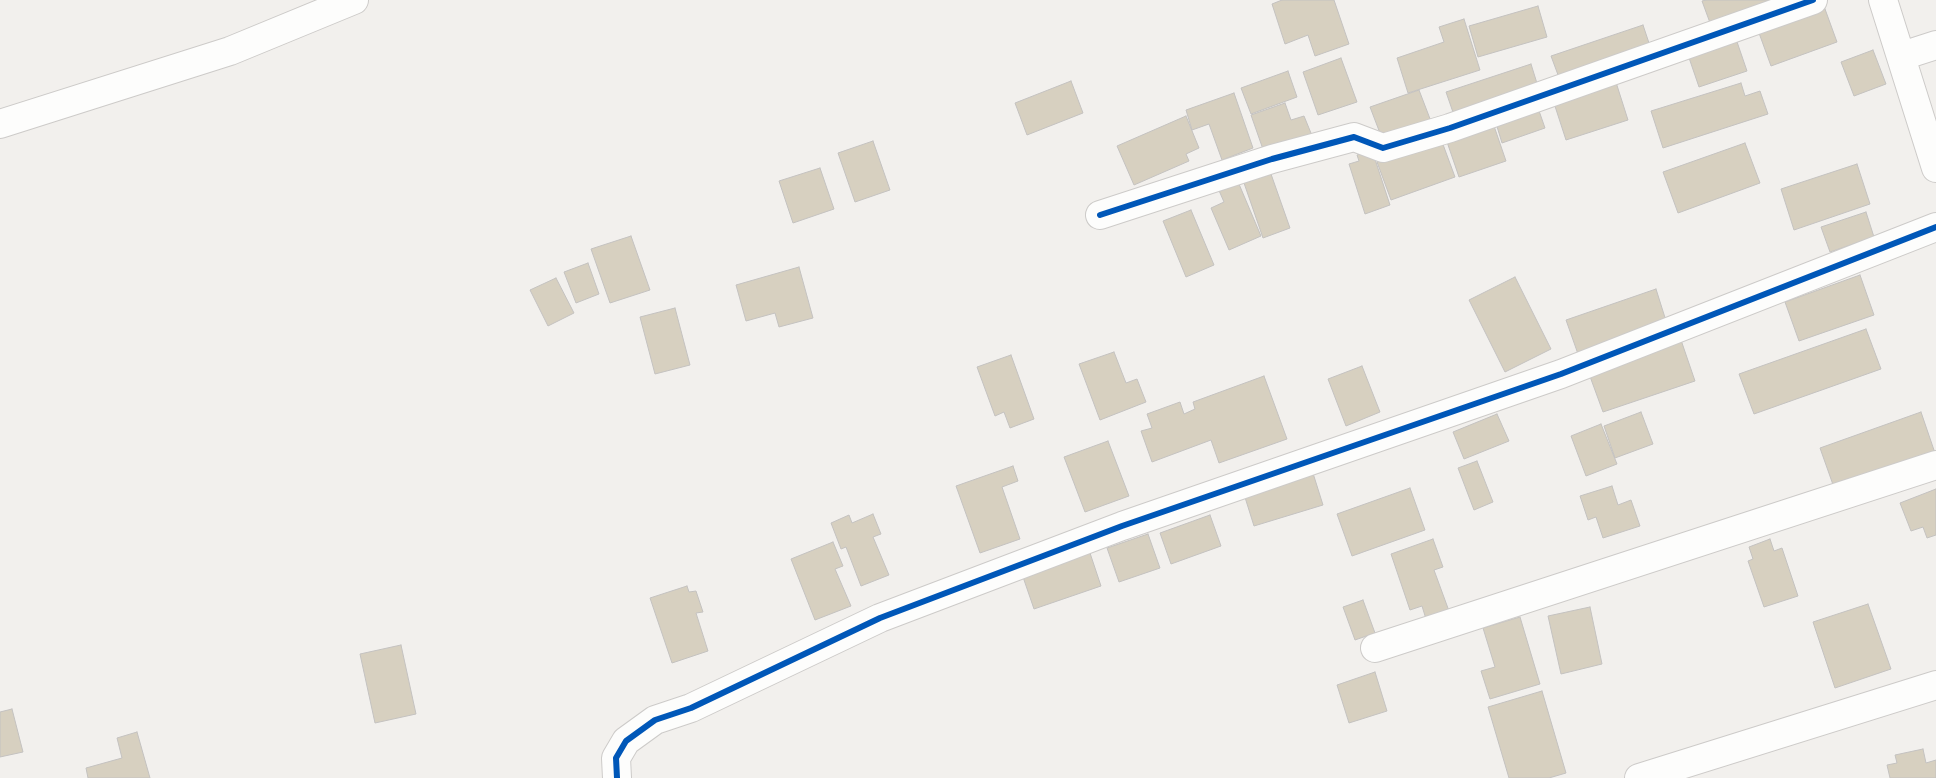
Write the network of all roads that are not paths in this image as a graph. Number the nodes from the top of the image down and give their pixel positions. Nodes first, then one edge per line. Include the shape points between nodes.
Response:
1 (354, 0) edge
2 (1813, 0) edge
3 (1883, 0) edge
4 (1936, 45) edge
5 (1902, 56) junction
6 (0, 124) edge
7 (1936, 168) edge
8 (1100, 215) dead end
9 (1936, 227) edge
10 (1936, 465) edge
11 (1375, 648) dead end
12 (1936, 685) edge
13 (617, 778) edge
14 (1639, 778) edge

1 - 6 street via 230,51
2 - 8 street via 1450,128 1382,148 1354,137 1272,158
3 - 5 street
4 - 5 street
5 - 7 street
9 - 13 street via 1561,374 1122,526 880,618 690,708 655,720 626,741 616,758
10 - 11 street
12 - 14 street

